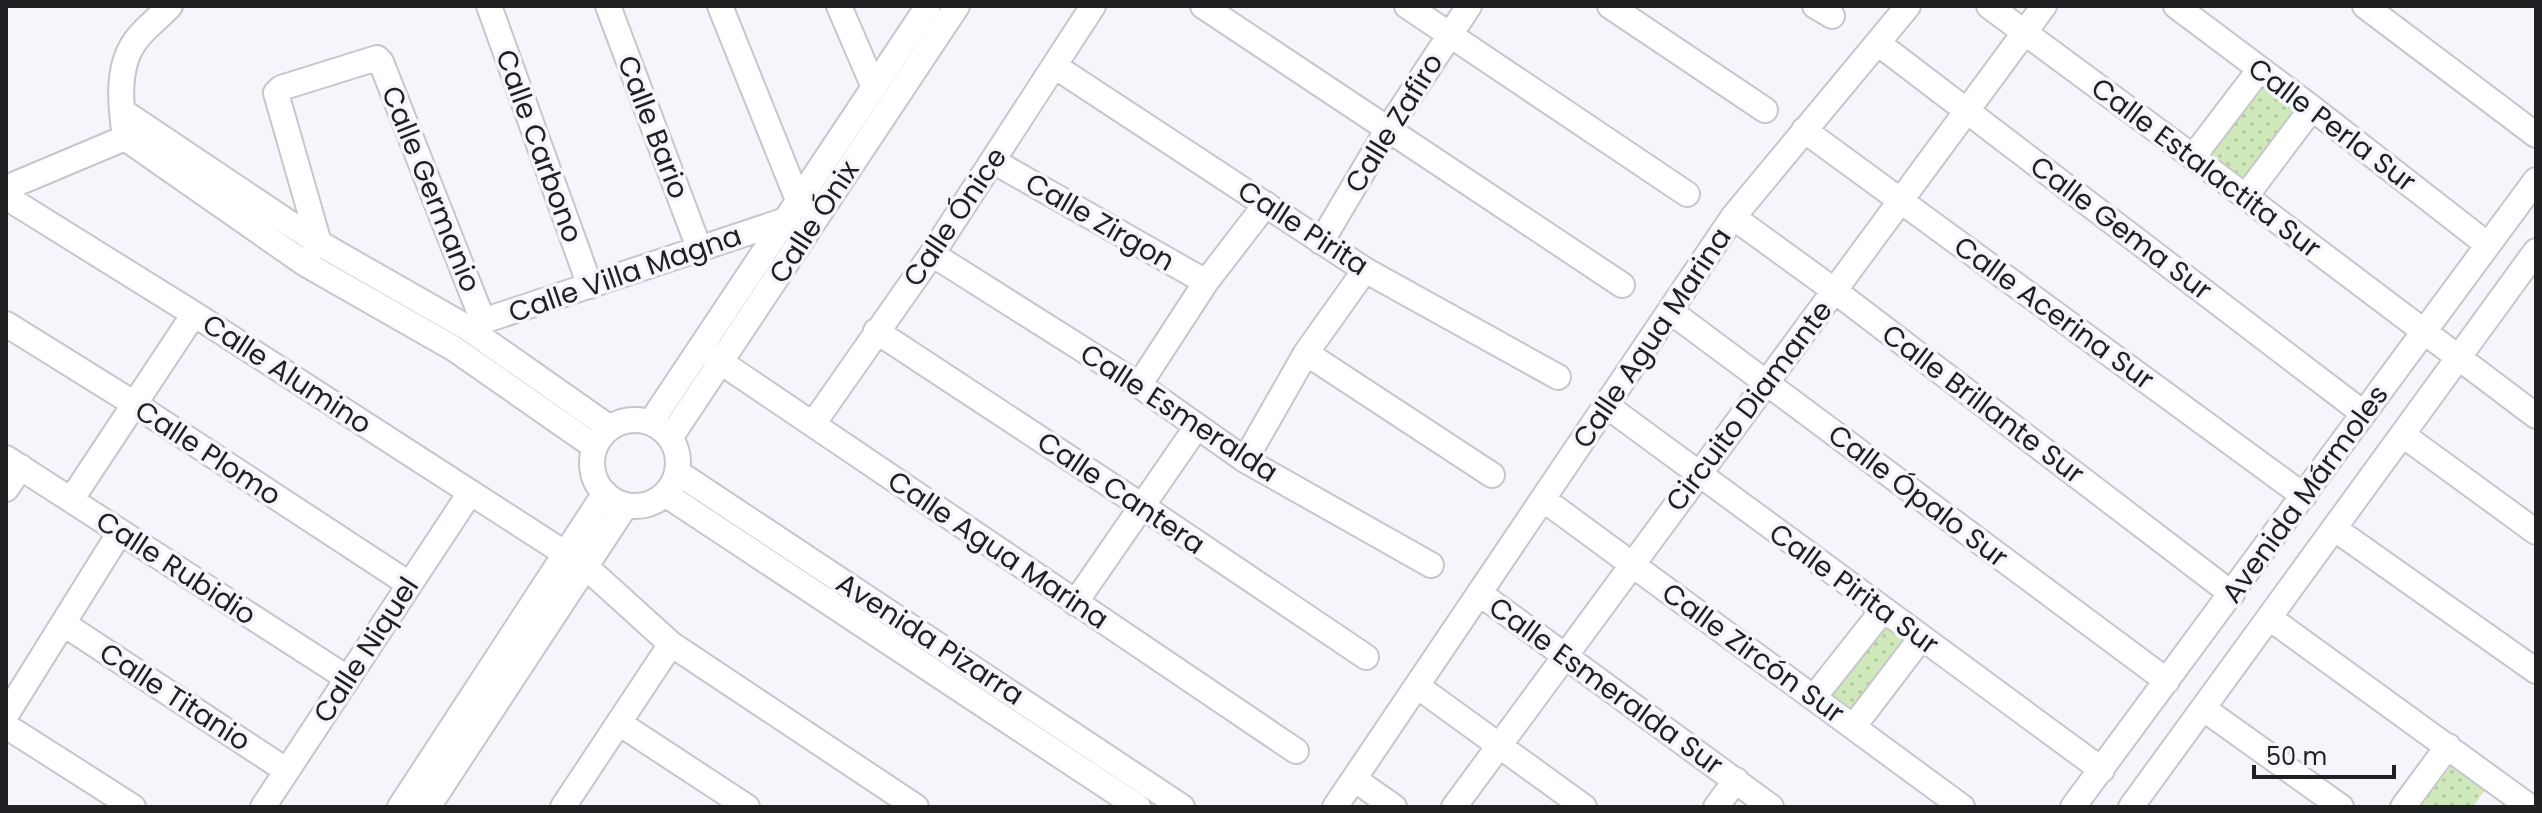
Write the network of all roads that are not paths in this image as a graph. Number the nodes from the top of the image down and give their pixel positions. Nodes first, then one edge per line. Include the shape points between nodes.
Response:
1 (170, 6) edge
2 (489, 6) edge
3 (608, 6) edge
4 (720, 6) edge
5 (839, 6) edge
6 (928, 6) edge
7 (957, 6) edge
8 (1093, 6) edge
9 (1203, 6) edge
10 (1407, 6) edge
11 (1469, 6) edge
12 (1610, 6) edge
13 (1908, 6) edge
14 (1989, 6) edge
15 (2044, 6) edge
16 (2176, 6) edge
17 (2377, 9) edge
18 (2024, 33) junction
19 (1450, 34) junction
20 (1879, 44) junction
21 (1056, 67) junction
22 (2260, 69) junction
23 (873, 85) junction
24 (2312, 108) junction
25 (1765, 110) dead end
26 (1967, 111) junction
27 (1388, 129) junction
28 (1804, 130) junction
29 (134, 131) junction
30 (2536, 135) edge
31 (2193, 157) junction
32 (993, 161) junction
33 (2536, 180) edge
34 (6, 188) edge
35 (1687, 194) dead end
36 (2246, 196) junction
37 (6, 197) edge
38 (798, 200) junction
39 (1901, 200) junction
40 (1266, 204) junction
41 (1733, 217) junction
42 (815, 220) junction
43 (783, 221) junction
44 (1321, 242) junction
45 (319, 243) junction
46 (2488, 245) junction
47 (699, 248) junction
48 (932, 254) junction
49 (304, 263) junction
50 (2532, 264) edge
51 (1365, 270) junction
52 (1206, 282) junction
53 (1622, 285) dead end
54 (590, 286) junction
55 (1835, 291) junction
56 (1670, 311) junction
57 (194, 314) junction
58 (6, 324) edge
59 (475, 324) junction
60 (876, 331) junction
61 (2423, 333) junction
62 (453, 348) junction
63 (700, 348) junction
64 (1306, 353) junction
65 (2458, 359) junction
66 (721, 363) junction
67 (1558, 377) dead end
68 (1766, 383) junction
69 (1139, 385) junction
70 (133, 403) junction
71 (1607, 406) junction
72 (2363, 413) junction
73 (2536, 416) edge
74 (813, 424) junction
75 (1196, 428) junction
76 (661, 430) junction
77 (2403, 435) junction
78 (603, 437) junction
79 (1245, 460) junction
80 (13, 463) edge
81 (677, 472) junction
82 (1698, 474) junction
83 (1492, 475) dead end
84 (6, 489) edge
85 (470, 493) junction
86 (605, 493) junction
87 (665, 494) junction
88 (2304, 496) junction
89 (1543, 499) junction
90 (71, 500) junction
91 (626, 505) junction
92 (1142, 506) junction
93 (2335, 529) junction
94 (120, 532) junction
95 (2536, 532) edge
96 (576, 560) junction
97 (1631, 564) junction
98 (1431, 565) dead end
99 (409, 584) junction
100 (1479, 593) junction
101 (2232, 594) junction
102 (1075, 603) junction
103 (864, 610) junction
104 (1883, 610) junction
105 (2271, 619) junction
106 (64, 624) junction
107 (1921, 638) junction
108 (671, 644) junction
109 (1566, 655) junction
110 (1366, 657) dead end
111 (2536, 671) edge
112 (347, 678) junction
113 (2167, 681) junction
114 (1417, 686) junction
115 (1815, 696) junction
116 (2204, 709) junction
117 (6, 715) edge
118 (619, 723) junction
119 (6, 726) edge
120 (1854, 726) junction
121 (1045, 730) junction
122 (1499, 746) junction
123 (2448, 746) junction
124 (1296, 751) dead end
125 (2102, 770) junction
126 (287, 771) junction
127 (1354, 779) junction
128 (1736, 780) junction
129 (430, 790) edge
130 (2496, 797) edge
131 (2140, 804) edge
132 (133, 807) edge
133 (263, 807) edge
134 (400, 807) edge
135 (563, 807) edge
136 (747, 807) edge
137 (916, 807) edge
138 (1138, 807) edge
139 (1182, 807) edge
140 (1335, 807) edge
141 (1394, 807) edge
142 (1454, 807) edge
143 (1584, 807) edge
144 (1716, 807) edge
145 (1771, 807) edge
146 (1962, 807) edge
147 (2073, 807) edge
148 (2341, 807) edge
149 (2403, 807) edge
150 (2530, 807) edge

1 - 29 street via 134,42 125,62 122,111
2 - 54 street, Calle Carbono
3 - 47 street, Calle Bario
4 - 38 street
5 - 23 street
6 - 23 street, Calle Ónix
7 - 42 street, Calle Ónix
8 - 21 street, Calle Ónice
9 - 27 street
10 - 19 street
11 - 19 street, Calle Zafiro
12 - 25 street
13 - 20 street, Calle Agua Marina
14 - 18 street, Calle Estalactita Sur
15 - 18 street, Circuito Diamante
16 - 22 street, Calle Perla Sur
17 - 30 street
18 - 26 street, Circuito Diamante
18 - 31 street, Calle Estalactita Sur
19 - 27 street, Calle Zafiro
19 - 35 street
20 - 26 street, Calle Gema Sur
20 - 28 street, Calle Agua Marina
21 - 32 street, Calle Ónice
21 - 40 street, Calle Pirita
22 - 24 street, Calle Perla Sur
22 - 31 street
23 - 38 street, Calle Ónix
24 - 36 street
24 - 46 street, Calle Perla Sur
26 - 39 street, Circuito Diamante
26 - 72 street, Calle Gema Sur
27 - 44 street, Calle Zafiro
27 - 53 street
28 - 39 street, Calle Acerina Sur
28 - 41 street, Calle Agua Marina
29 - 34 street
29 - 45 street
29 - 49 street
31 - 36 street, Calle Estalactita Sur
32 - 48 street, Calle Ónice
32 - 52 street, Calle Zirgon
33 - 46 street, Avenida Mármoles
36 - 61 street, Calle Estalactita Sur
37 - 57 street, Calle Alumino
38 - 42 street
38 - 43 street, Calle Ónix
39 - 55 street, Circuito Diamante
39 - 88 street, Calle Acerina Sur
40 - 44 street, Calle Pirita
40 - 52 street, Calle Zirgon
41 - 55 street, Calle Brillante Sur
41 - 56 street, Calle Agua Marina
42 - 43 street
42 - 66 street, Calle Ónix
43 - 47 street, Calle Villa Magna
43 - 63 street, Calle Ónix
44 - 51 street, Calle Pirita
45 - 49 street
45 - 59 street
45 - 59 street, Calle Germanio via 276,93 377,58
46 - 61 street, Avenida Mármoles
47 - 54 street, Calle Villa Magna
48 - 60 street, Calle Ónice
48 - 69 street, Calle Esmeralda
49 - 62 street
50 - 65 street, Avenida Mármoles
51 - 64 street
51 - 67 street, Calle Pirita
52 - 69 street, Calle Zirgon
54 - 59 street, Calle Villa Magna
55 - 68 street, Circuito Diamante
55 - 101 street, Calle Brillante Sur
56 - 68 street, Calle Ópalo Sur
56 - 71 street, Calle Agua Marina
57 - 70 street
57 - 85 street, Calle Alumino
58 - 70 street, Calle Plomo
59 - 62 street
59 - 78 street
60 - 74 street, Calle Ónice
60 - 92 street, Calle Cantera
61 - 65 street, Calle Estalactita Sur
61 - 72 street, Avenida Mármoles
62 - 78 street
63 - 66 street, Calle Agua Marina
63 - 76 street, Calle Ónix
64 - 79 street
64 - 83 street
65 - 73 street, Calle Estalactita Sur
65 - 77 street, Avenida Mármoles
66 - 74 street, Calle Agua Marina
66 - 76 street, Calle Ónix
68 - 82 street, Circuito Diamante
68 - 113 street, Calle Ópalo Sur
69 - 75 street, Calle Esmeralda
70 - 90 street
70 - 99 street, Calle Plomo
71 - 82 street, Calle Pirita Sur
71 - 89 street, Calle Agua Marina
72 - 88 street, Avenida Mármoles
74 - 102 street, Calle Agua Marina
75 - 79 street, Calle Esmeralda
75 - 92 street
76 - 78 street via 627,420
76 - 81 street via 678,453
77 - 93 street, Avenida Mármoles
77 - 95 street
78 - 86 street via 593,471
79 - 98 street, Calle Esmeralda
80 - 84 street
80 - 90 street, Calle Rubidio
81 - 87 street
81 - 103 street, Avenida Pizarra
82 - 97 street, Circuito Diamante
82 - 104 street, Calle Pirita Sur
85 - 96 street, Calle Alumino
85 - 99 street, Calle Niquel
86 - 91 street
86 - 96 street
87 - 91 street via 644,505
87 - 103 street, Avenida Pizarra
88 - 101 street, Avenida Mármoles
89 - 97 street, Calle Zircón Sur
89 - 100 street, Calle Agua Marina
90 - 94 street, Calle Rubidio
91 - 96 street
92 - 102 street
92 - 110 street, Calle Cantera
93 - 105 street, Avenida Mármoles
93 - 111 street
94 - 106 street
94 - 112 street, Calle Rubidio
96 - 108 street, Calle Alumino
96 - 129 street
97 - 109 street, Circuito Diamante
97 - 115 street, Calle Zircón Sur
99 - 112 street, Calle Niquel
100 - 109 street, Calle Esmeralda Sur
100 - 114 street, Calle Agua Marina
101 - 113 street, Avenida Mármoles
102 - 124 street, Calle Agua Marina
103 - 121 street, Avenida Pizarra
104 - 107 street, Calle Pirita Sur
104 - 115 street
105 - 116 street, Avenida Mármoles
105 - 123 street
106 - 117 street
106 - 126 street, Calle Titanio
107 - 120 street
107 - 125 street, Calle Pirita Sur
108 - 118 street
108 - 137 street, Calle Alumino
109 - 122 street, Circuito Diamante
109 - 128 street, Calle Esmeralda Sur
112 - 126 street, Calle Niquel
113 - 125 street, Avenida Mármoles
114 - 122 street
114 - 127 street, Calle Agua Marina
115 - 120 street, Calle Zircón Sur
116 - 131 street, Avenida Mármoles
116 - 148 street
118 - 135 street
118 - 136 street
119 - 132 street
120 - 146 street, Calle Zircón Sur
121 - 138 street, Avenida Pizarra
121 - 139 street, Avenida Pizarra
122 - 142 street, Circuito Diamante
122 - 143 street
123 - 130 street
123 - 149 street
125 - 147 street, Avenida Mármoles
126 - 133 street, Calle Niquel
127 - 140 street, Calle Agua Marina
127 - 141 street
128 - 144 street
128 - 145 street, Calle Esmeralda Sur
129 - 134 street
130 - 150 street

